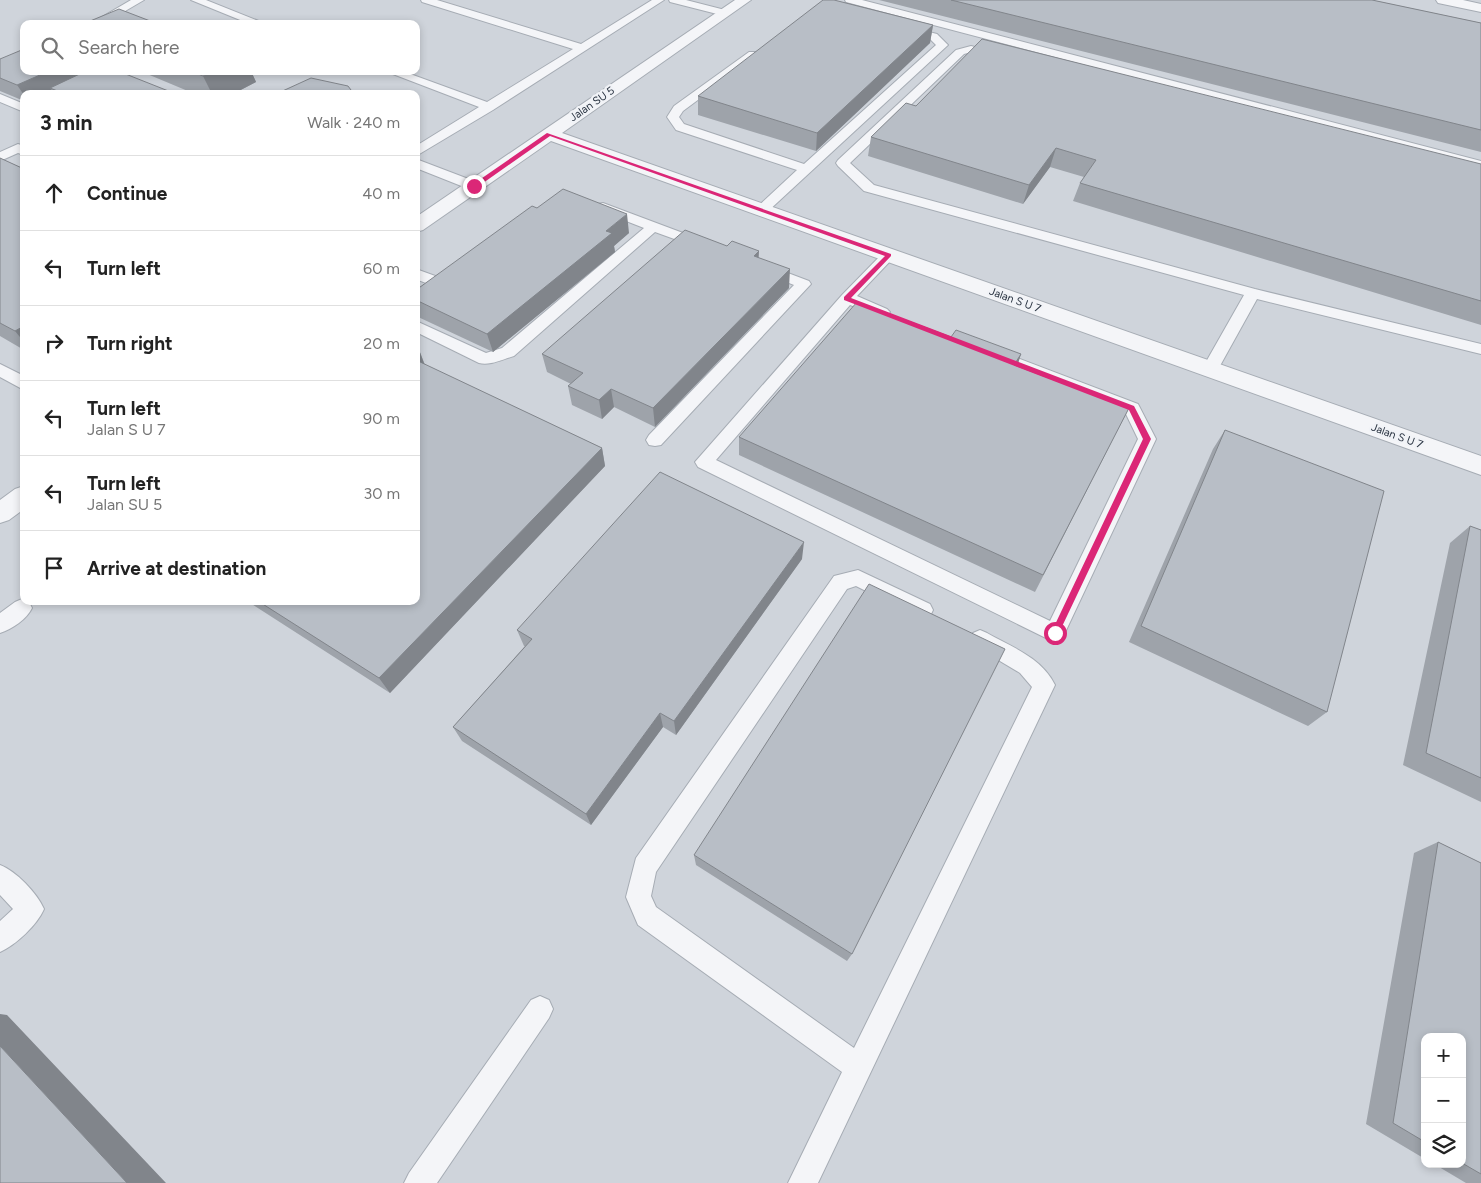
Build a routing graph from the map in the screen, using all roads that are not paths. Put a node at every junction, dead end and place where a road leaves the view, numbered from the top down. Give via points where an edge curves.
1 (138, 0) edge
2 (196, 0) edge
3 (426, 0) edge
4 (660, 0) edge
5 (674, 0) edge
6 (744, 0) edge
7 (850, 0) edge
8 (1443, 0) edge
9 (1481, 8) edge
10 (725, 13) junction
11 (102, 20) edge
12 (250, 20) edge
13 (897, 27) edge
14 (582, 48) junction
15 (762, 48) edge
16 (1009, 59) edge
17 (402, 75) edge
18 (0, 98) edge
19 (20, 106) edge
20 (488, 107) junction
21 (549, 134) junction
22 (20, 149) edge
23 (420, 150) edge
24 (0, 157) edge
25 (420, 165) edge
26 (1481, 165) edge
27 (807, 169) junction
28 (474, 186) junction
29 (591, 202) edge
30 (761, 210) junction
31 (420, 223) edge
32 (654, 226) junction
33 (716, 250) edge
34 (888, 255) junction
35 (751, 263) edge
36 (462, 266) edge
37 (420, 275) edge
38 (439, 284) junction
39 (1253, 293) junction
40 (424, 295) edge
41 (846, 298) junction
42 (902, 320) edge
43 (420, 328) edge
44 (975, 348) edge
45 (1481, 349) edge
46 (0, 370) edge
47 (1210, 370) junction
48 (20, 382) edge
49 (655, 440) dead end
50 (1481, 466) edge
51 (20, 499) edge
52 (0, 513) edge
53 (22, 608) dead end
54 (0, 624) edge
55 (0, 877) edge
56 (0, 939) edge
57 (540, 1009) dead end
58 (858, 1067) junction
59 (420, 1183) edge
60 (803, 1183) edge

1 - 11 lane
2 - 12 lane
3 - 14 lane
4 - 14 lane
5 - 10 lane
6 - 10 street, Jalan SU 5
7 - 26 lane
8 - 9 street
10 - 21 street, Jalan SU 5
13 - 27 lane via 933,36 942,45
14 - 20 lane
15 - 27 lane via 673,117 680,127
16 - 39 lane via 971,49 960,52 844,163 869,188
17 - 20 lane
18 - 19 lane
20 - 23 lane
21 - 28 street, Jalan SU 5
21 - 30 street, Jalan S U 7
22 - 24 lane
25 - 28 lane
27 - 30 lane
28 - 31 street, Jalan SU 5
29 - 32 lane
30 - 34 street, Jalan S U 7
32 - 33 lane
32 - 43 lane via 508,352 485,359
34 - 41 lane
34 - 47 street, Jalan S U 7
35 - 49 lane via 804,284
36 - 38 lane
37 - 38 lane
38 - 40 lane
39 - 45 lane
39 - 47 lane
41 - 42 lane
41 - 44 lane via 704,462 1055,633 1147,439 1132,408
46 - 48 lane
47 - 50 street, Jalan S U 7
51 - 52 street
53 - 54 lane
55 - 56 lane via 31,909
57 - 59 lane
58 - 58 lane via 1044,685 1028,666 858,578 841,582 645,867 638,897 647,916
58 - 60 lane

